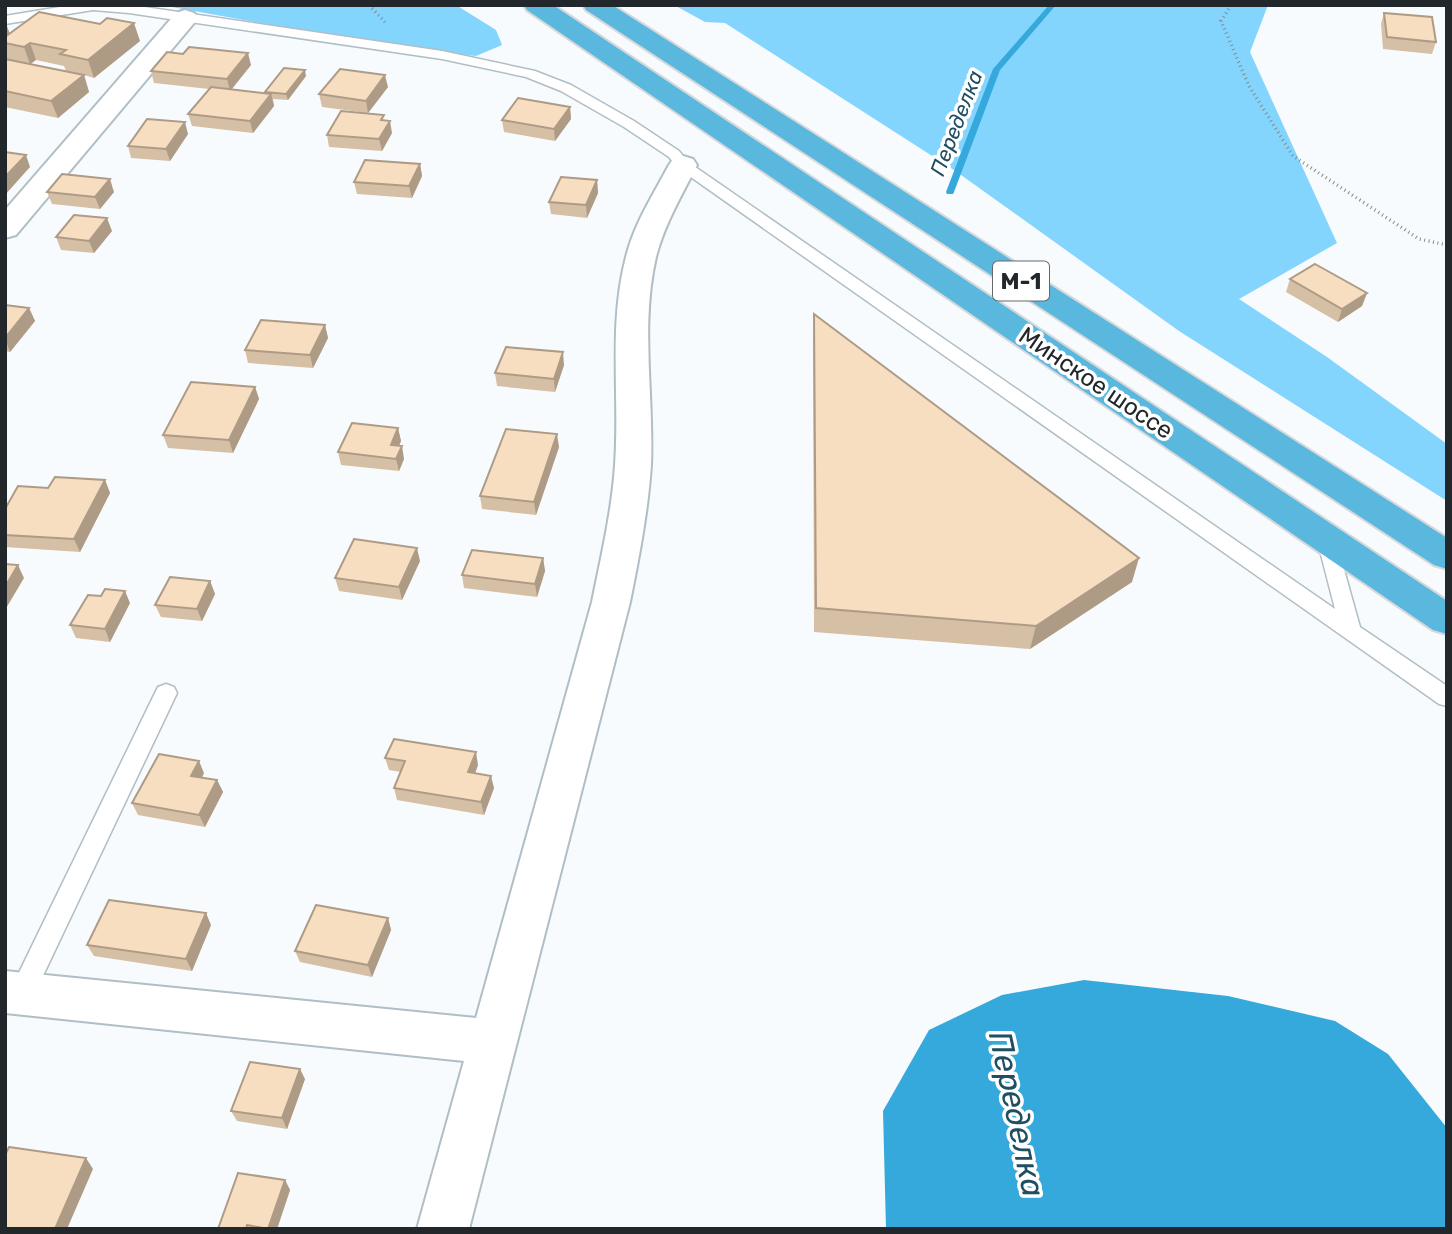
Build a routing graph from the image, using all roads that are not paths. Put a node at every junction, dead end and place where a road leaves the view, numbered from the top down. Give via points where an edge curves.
1 (536, 5) edge
2 (595, 5) edge
3 (186, 18) junction
4 (5, 20) edge
5 (683, 165) junction
6 (5, 229) edge
7 (1327, 539) junction
8 (1447, 556) edge
9 (1447, 620) edge
10 (1350, 631) junction
11 (166, 693) dead end
12 (1447, 698) edge
13 (14, 992) edge
14 (495, 1042) junction
15 (443, 1229) edge

1 - 7 highway, Минское шоссе / М-1
2 - 8 highway, Минское шоссе / М-1
3 - 4 lane via 93,6
3 - 5 lane via 442,55 530,74 566,88 629,124
3 - 6 street
5 - 10 lane
5 - 14 street via 642,256 633,301 633,464 625,533
7 - 9 highway, Минское шоссе / М-1
7 - 10 lane
10 - 12 lane
11 - 13 lane
13 - 14 street
14 - 15 street

